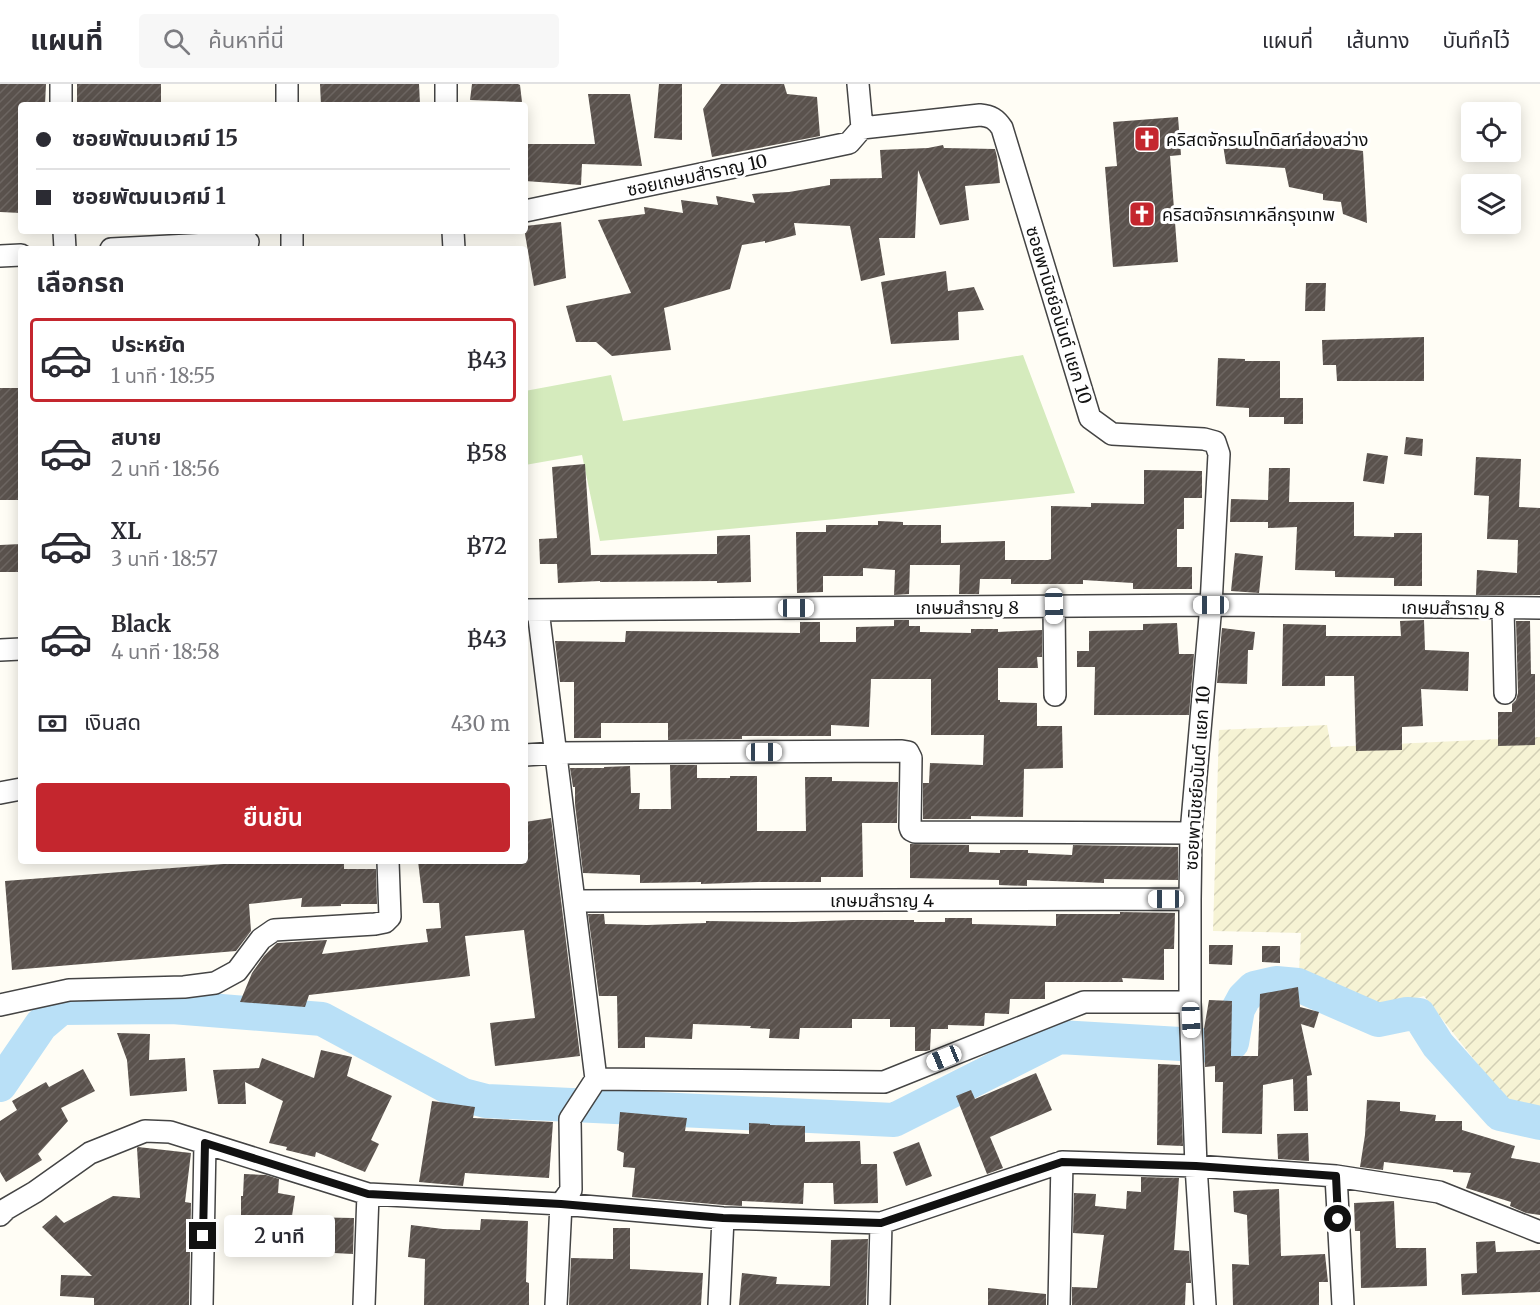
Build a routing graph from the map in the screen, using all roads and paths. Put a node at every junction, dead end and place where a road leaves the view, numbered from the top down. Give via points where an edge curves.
1 (61, 84) edge
2 (286, 84) edge
3 (446, 84) edge
4 (858, 84) edge
5 (61, 102) edge
6 (287, 102) edge
7 (446, 102) edge
8 (862, 128) junction
9 (528, 210) edge
10 (248, 242) dead end
11 (170, 246) edge
12 (18, 255) edge
13 (0, 256) edge
14 (1211, 605) junction
15 (1054, 606) junction
16 (1503, 608) junction
17 (1540, 608) edge
18 (531, 610) edge
19 (18, 649) edge
20 (0, 650) edge
21 (1505, 693) dead end
22 (1056, 695) dead end
23 (556, 753) junction
24 (528, 755) edge
25 (18, 790) edge
26 (0, 793) edge
27 (1191, 833) junction
28 (388, 864) edge
29 (1190, 899) junction
30 (574, 901) junction
31 (0, 1005) edge
32 (1191, 1011) junction
33 (596, 1079) junction
34 (205, 1143) junction
35 (1062, 1162) junction
36 (1196, 1166) junction
37 (1336, 1176) junction
38 (368, 1194) junction
39 (561, 1204) junction
40 (0, 1215) edge
41 (723, 1218) junction
42 (881, 1223) junction
43 (1540, 1232) edge
44 (202, 1305) edge
45 (364, 1305) edge
46 (556, 1305) edge
47 (720, 1305) edge
48 (879, 1305) edge
49 (1059, 1305) edge
50 (1205, 1305) edge
51 (1343, 1305) edge

1 - 5 street
2 - 6 street
3 - 7 street
4 - 8 street
8 - 9 street, ซอยเกษมสำราญ 10 via 849,143
8 - 14 street, ซอยพานิชย์อนันต์ แยก 10 via 980,115 997,120 1090,418 1112,434 1215,442 1220,454
10 - 11 street
12 - 13 street
14 - 15 street, เกษมสำราญ 8
14 - 16 street, เกษมสำราญ 8
14 - 27 street, ซอยพานิชย์อนันต์ แยก 10
15 - 18 street, เกษมสำราญ 8
15 - 22 street
16 - 17 street, เกษมสำราญ 8
16 - 21 street
18 - 23 street
19 - 20 street
23 - 24 street
23 - 27 street via 902,751 911,758 910,827 915,832
23 - 30 street
25 - 26 street
27 - 29 street, ซอยพานิชย์อนันต์ แยก 10
28 - 31 street via 390,916 386,922 274,930 261,939 237,971 214,983 69,990
29 - 30 street, เกษมสำราญ 4
29 - 32 street, ซอยพานิชย์อนันต์ แยก 10
30 - 33 street
32 - 33 street via 1084,1002 884,1082
32 - 36 street, ซอยพานิชย์อนันต์ แยก 10
33 - 39 street via 570,1119 571,1190
34 - 38 street
34 - 40 street via 170,1132 145,1131 90,1153
34 - 44 street
35 - 36 street
35 - 42 street
35 - 49 street
36 - 37 street
36 - 50 street, ซอยพานิชย์อนันต์ แยก 10
37 - 43 street via 1439,1192
37 - 51 street
38 - 39 street
38 - 45 street
39 - 41 street
39 - 46 street
41 - 42 street
41 - 47 street
42 - 48 street

